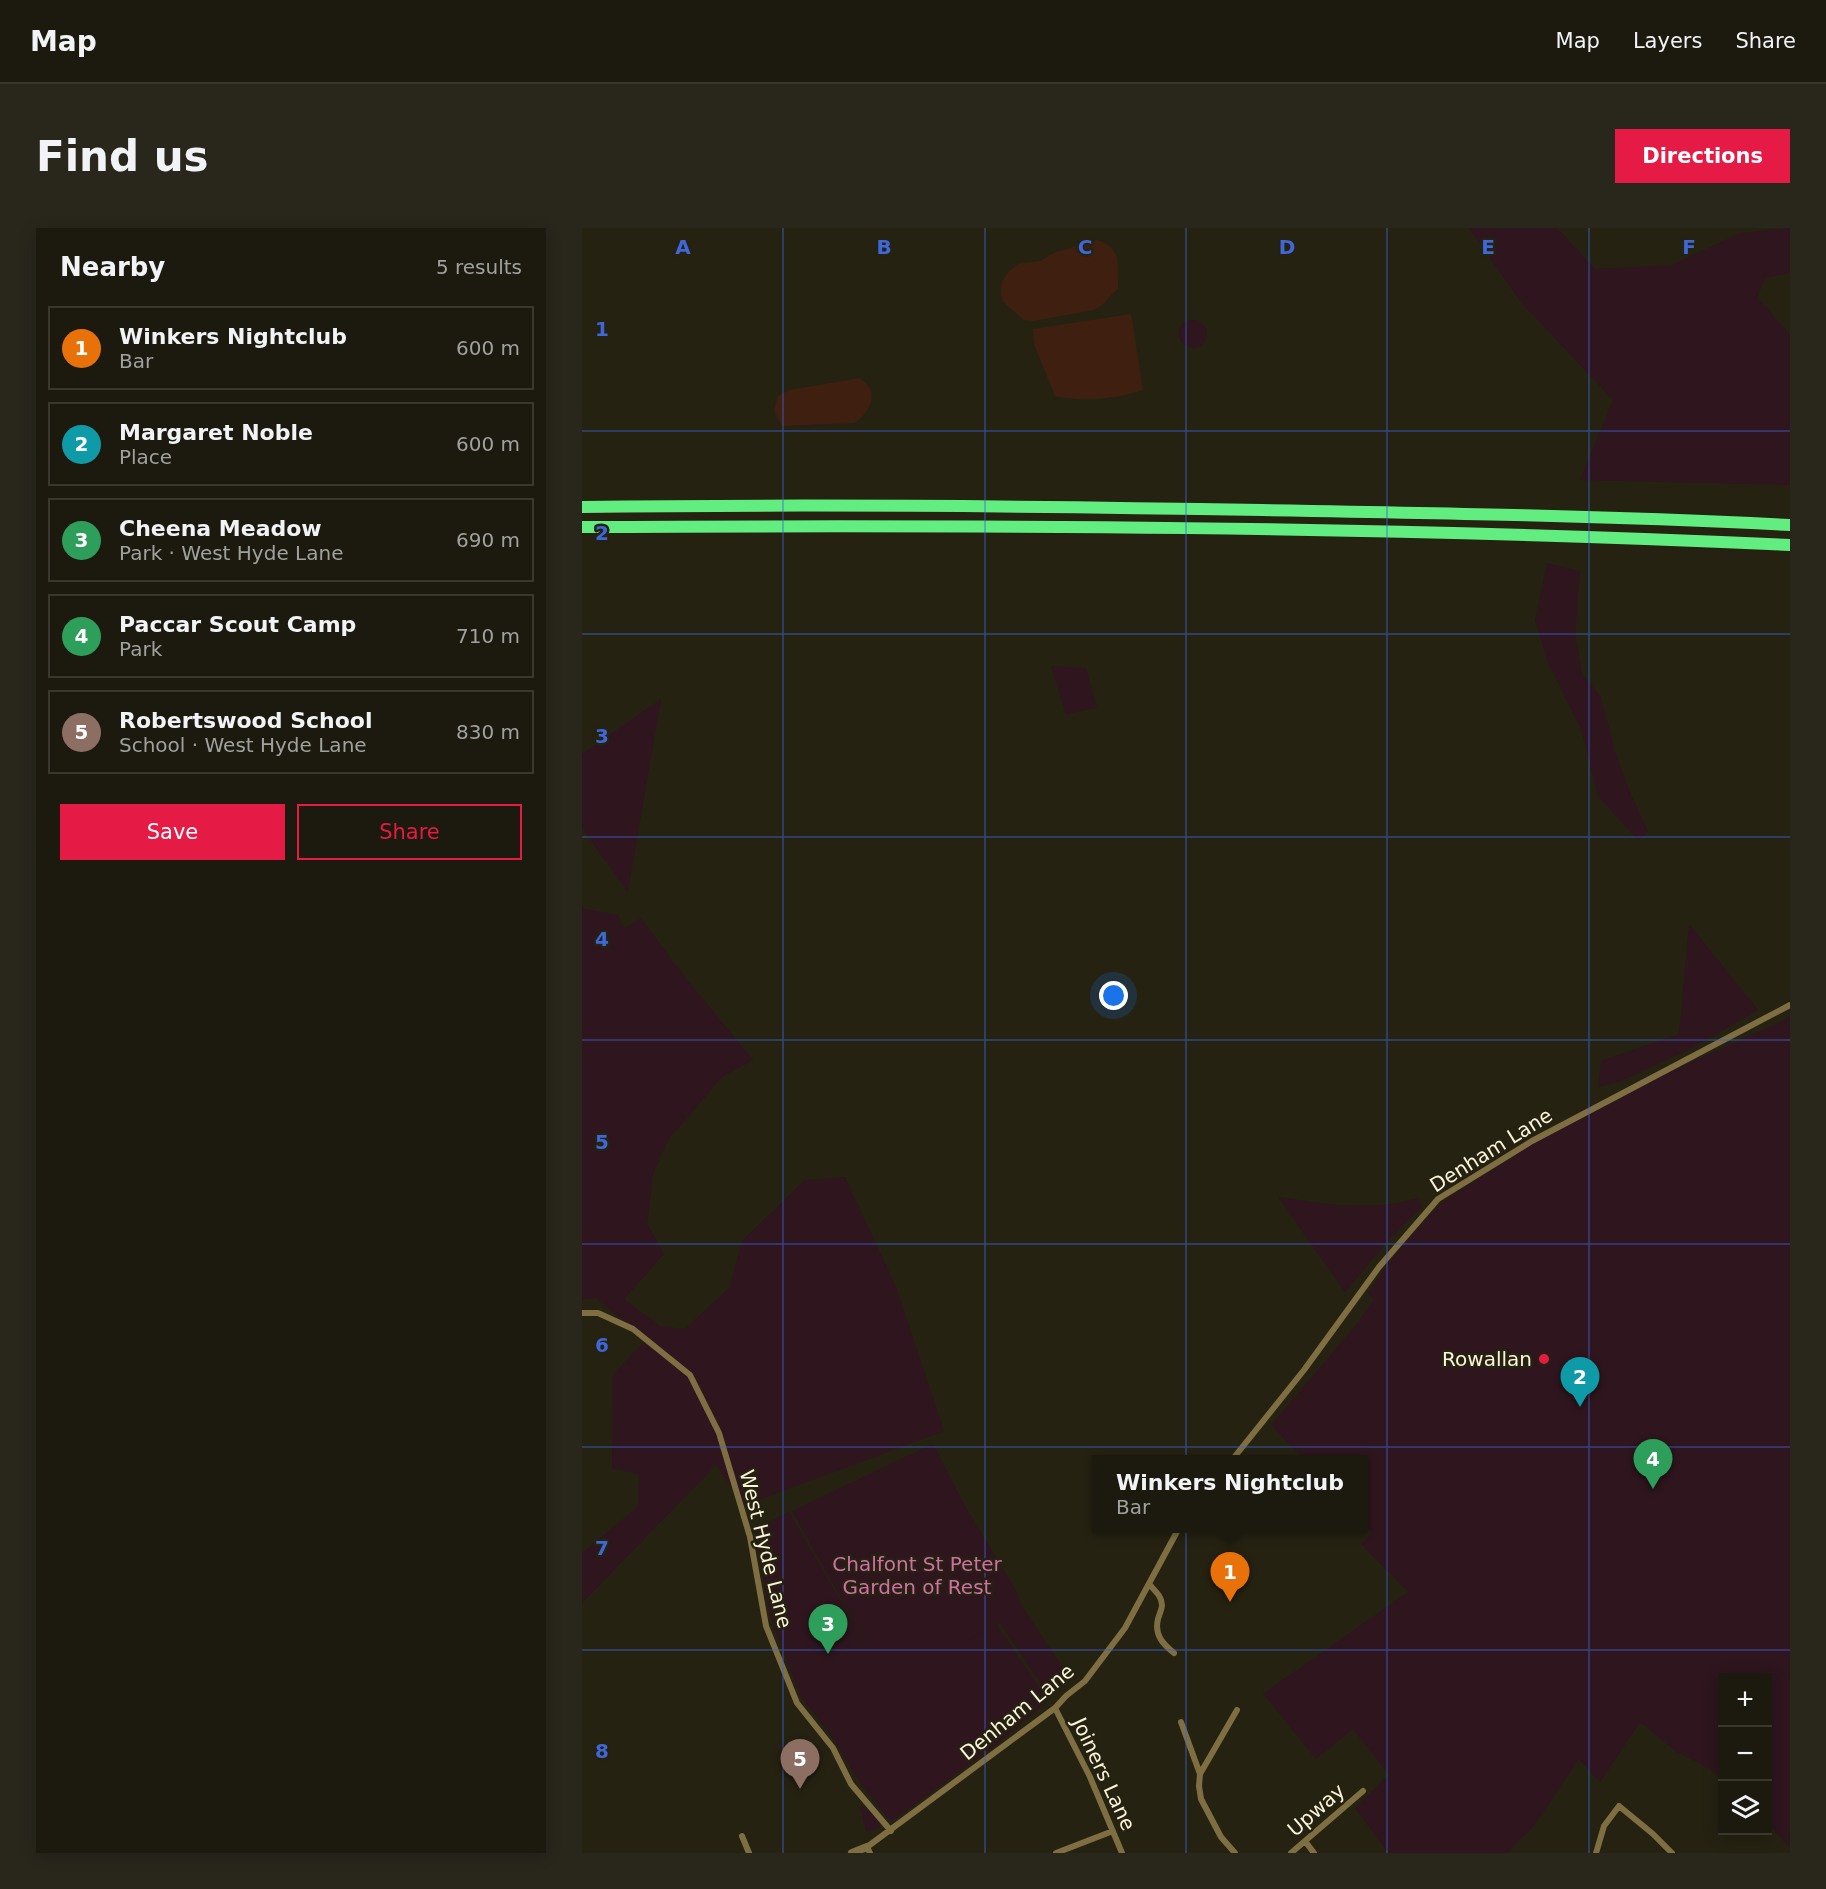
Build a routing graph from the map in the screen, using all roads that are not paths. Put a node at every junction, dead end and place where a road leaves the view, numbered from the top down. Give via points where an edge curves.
1 (582, 507) edge
2 (1790, 525) edge
3 (582, 527) edge
4 (1790, 545) edge
5 (1790, 1005) edge
6 (582, 1313) edge
7 (1236, 1455) edge
8 (1176, 1533) edge
9 (1149, 1584) junction
10 (1174, 1653) dead end
11 (1055, 1708) junction
12 (1237, 1710) dead end
13 (1181, 1722) dead end
14 (1200, 1774) junction
15 (1363, 1791) dead end
16 (891, 1831) junction
17 (1113, 1831) junction
18 (742, 1836) dead end
19 (1305, 1841) junction
20 (868, 1850) edge
21 (749, 1853) edge
22 (852, 1853) edge
23 (1056, 1853) edge
24 (1122, 1853) edge
25 (1234, 1853) edge
26 (1291, 1853) edge
27 (1314, 1853) edge
28 (1596, 1853) edge
29 (1672, 1853) edge

1 - 2 highway via 1137,508
3 - 4 highway via 1154,528 1571,536
5 - 7 street, Denham Lane via 1532,1141 1438,1199 1379,1267
6 - 16 street, West Hyde Lane via 598,1313 633,1329 690,1376 719,1433 750,1537 766,1626 796,1703 833,1748 851,1784
8 - 9 street, Denham Lane
9 - 10 street via 1162,1606 1157,1623 1160,1639
9 - 11 street, Denham Lane via 1125,1628 1085,1681
11 - 16 street, Denham Lane
11 - 17 street, Joiners Lane
12 - 14 street
13 - 14 street
14 - 25 street via 1201,1799
15 - 19 street, Upway
16 - 20 street, Denham Lane
17 - 23 street
17 - 24 street, Joiners Lane
18 - 21 street
19 - 26 street, Upway
19 - 27 street
20 - 22 street, Denham Lane
28 - 29 street via 1604,1827 1619,1806

